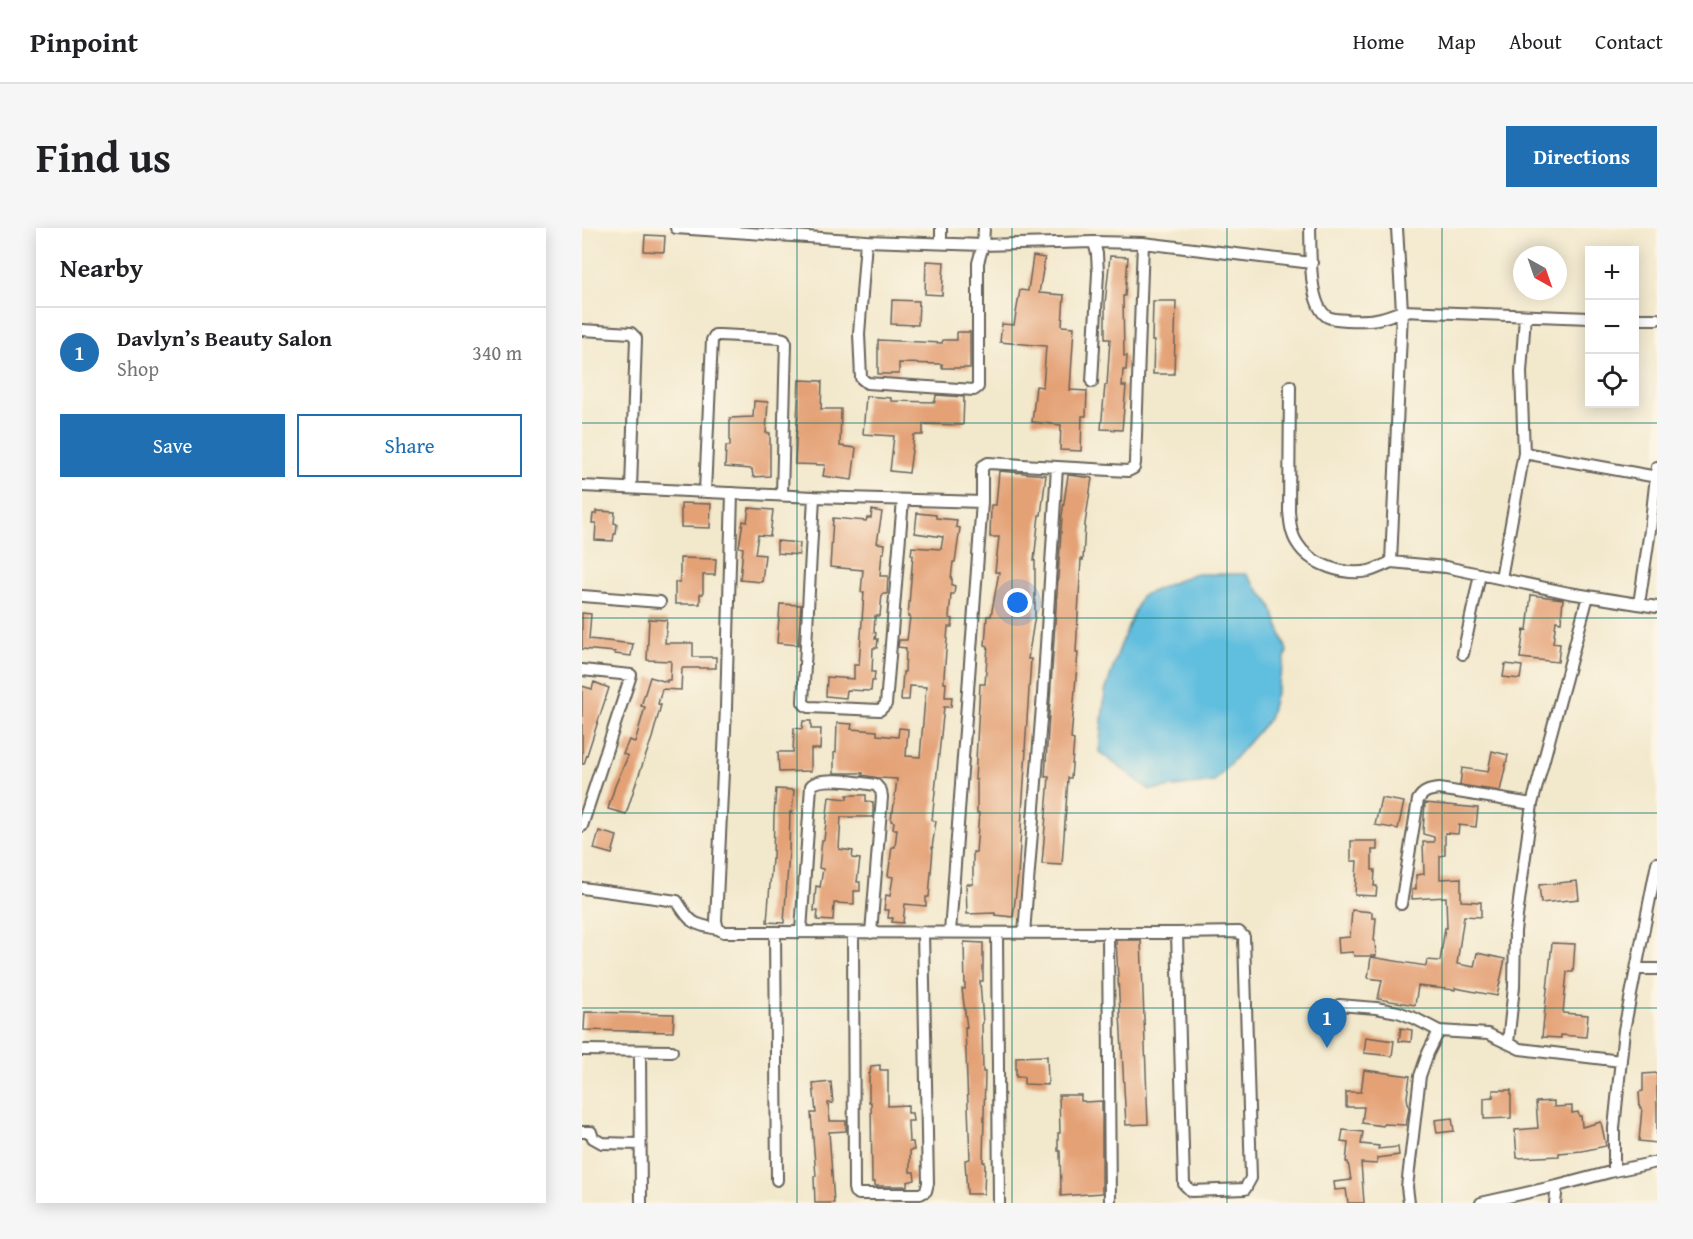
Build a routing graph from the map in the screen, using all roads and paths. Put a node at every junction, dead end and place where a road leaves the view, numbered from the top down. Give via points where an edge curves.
1 (676, 228) edge
2 (941, 228) edge
3 (984, 228) edge
4 (1310, 228) edge
5 (1397, 228) edge
6 (866, 241) junction
7 (941, 242) junction
8 (1094, 242) junction
9 (1143, 243) junction
10 (983, 244) junction
11 (1312, 262) junction
12 (1402, 311) junction
13 (1525, 316) junction
14 (1585, 318) edge
15 (1639, 319) edge
16 (1657, 320) edge
17 (582, 330) edge
18 (1092, 382) dead end
19 (1290, 386) dead end
20 (1524, 453) junction
21 (1057, 467) junction
22 (1656, 473) edge
23 (582, 486) edge
24 (631, 488) junction
25 (705, 491) junction
26 (732, 493) junction
27 (782, 495) junction
28 (814, 497) junction
29 (903, 500) junction
30 (982, 502) junction
31 (1391, 562) junction
32 (1480, 574) junction
33 (1501, 578) junction
34 (582, 596) edge
35 (1588, 596) junction
36 (660, 602) dead end
37 (1639, 604) junction
38 (1657, 607) edge
39 (1463, 654) dead end
40 (582, 670) edge
41 (1532, 804) junction
42 (582, 826) edge
43 (1657, 863) edge
44 (582, 888) edge
45 (1401, 904) dead end
46 (718, 929) junction
47 (801, 931) junction
48 (775, 932) junction
49 (923, 932) junction
50 (950, 932) junction
51 (853, 933) junction
52 (871, 933) junction
53 (997, 933) junction
54 (1024, 933) junction
55 (1108, 933) junction
56 (1178, 933) junction
57 (1636, 969) junction
58 (1657, 969) edge
59 (1338, 1005) dead end
60 (1439, 1031) junction
61 (1508, 1043) junction
62 (582, 1050) edge
63 (640, 1051) junction
64 (672, 1051) dead end
65 (1621, 1061) junction
66 (582, 1132) edge
67 (640, 1144) junction
68 (1657, 1162) edge
69 (1614, 1171) junction
70 (777, 1180) dead end
71 (1557, 1186) junction
72 (641, 1203) edge
73 (999, 1203) edge
74 (1110, 1203) edge
75 (1409, 1203) edge
76 (1481, 1203) edge
77 (1555, 1203) edge

1 - 6 street
2 - 7 street
3 - 10 street
4 - 11 street
5 - 12 street
6 - 7 street
6 - 10 street via 859,334 863,381 974,390 978,387 978,263
7 - 10 street
8 - 9 street
8 - 10 street
8 - 18 street via 1098,273
9 - 11 street
9 - 21 street via 1134,468 1128,471
11 - 12 street via 1314,295 1319,309 1327,316 1367,321
12 - 13 street
12 - 31 street
13 - 14 street
13 - 20 street via 1521,372
15 - 16 street
17 - 24 street via 630,333 636,338
19 - 31 street via 1289,511 1296,542 1308,557 1344,571 1370,571
20 - 22 street
20 - 33 street
21 - 30 street via 988,463 982,470
21 - 54 street
22 - 37 street
23 - 24 street
24 - 25 street
25 - 26 street
25 - 27 street via 712,340 719,334 780,338 786,343
26 - 27 street
26 - 46 street
27 - 28 street
28 - 29 street
28 - 29 street via 803,702 809,707 880,710 886,704
29 - 30 street
30 - 50 street
31 - 32 street
32 - 33 street
32 - 39 street
33 - 35 street
34 - 36 street
35 - 37 street
35 - 41 street
37 - 38 street
40 - 42 street via 631,675
41 - 45 street via 1439,789 1421,794
41 - 61 street via 1515,931
43 - 57 street
44 - 46 street via 677,901 694,924
46 - 48 street
47 - 48 street
47 - 51 street
47 - 52 street via 811,786 822,780 876,785 882,797
48 - 70 street
49 - 50 street
49 - 51 street via 928,1183 926,1191 920,1194 855,1192
49 - 52 street
50 - 53 street
51 - 52 street
53 - 54 street
53 - 73 street
54 - 55 street
55 - 56 street
55 - 74 street
56 - 56 street via 1239,932 1245,937 1251,1178 1245,1190 1191,1191 1184,1184
57 - 58 street
57 - 65 street
59 - 60 street via 1398,1012
60 - 61 street via 1488,1034
60 - 75 street via 1420,1076 1407,1187
61 - 65 street via 1533,1052
62 - 63 street
63 - 64 street
63 - 67 street
65 - 69 street
66 - 67 street via 591,1132 592,1138 602,1143
67 - 72 street
68 - 69 street
69 - 71 street
71 - 76 street
71 - 77 street

